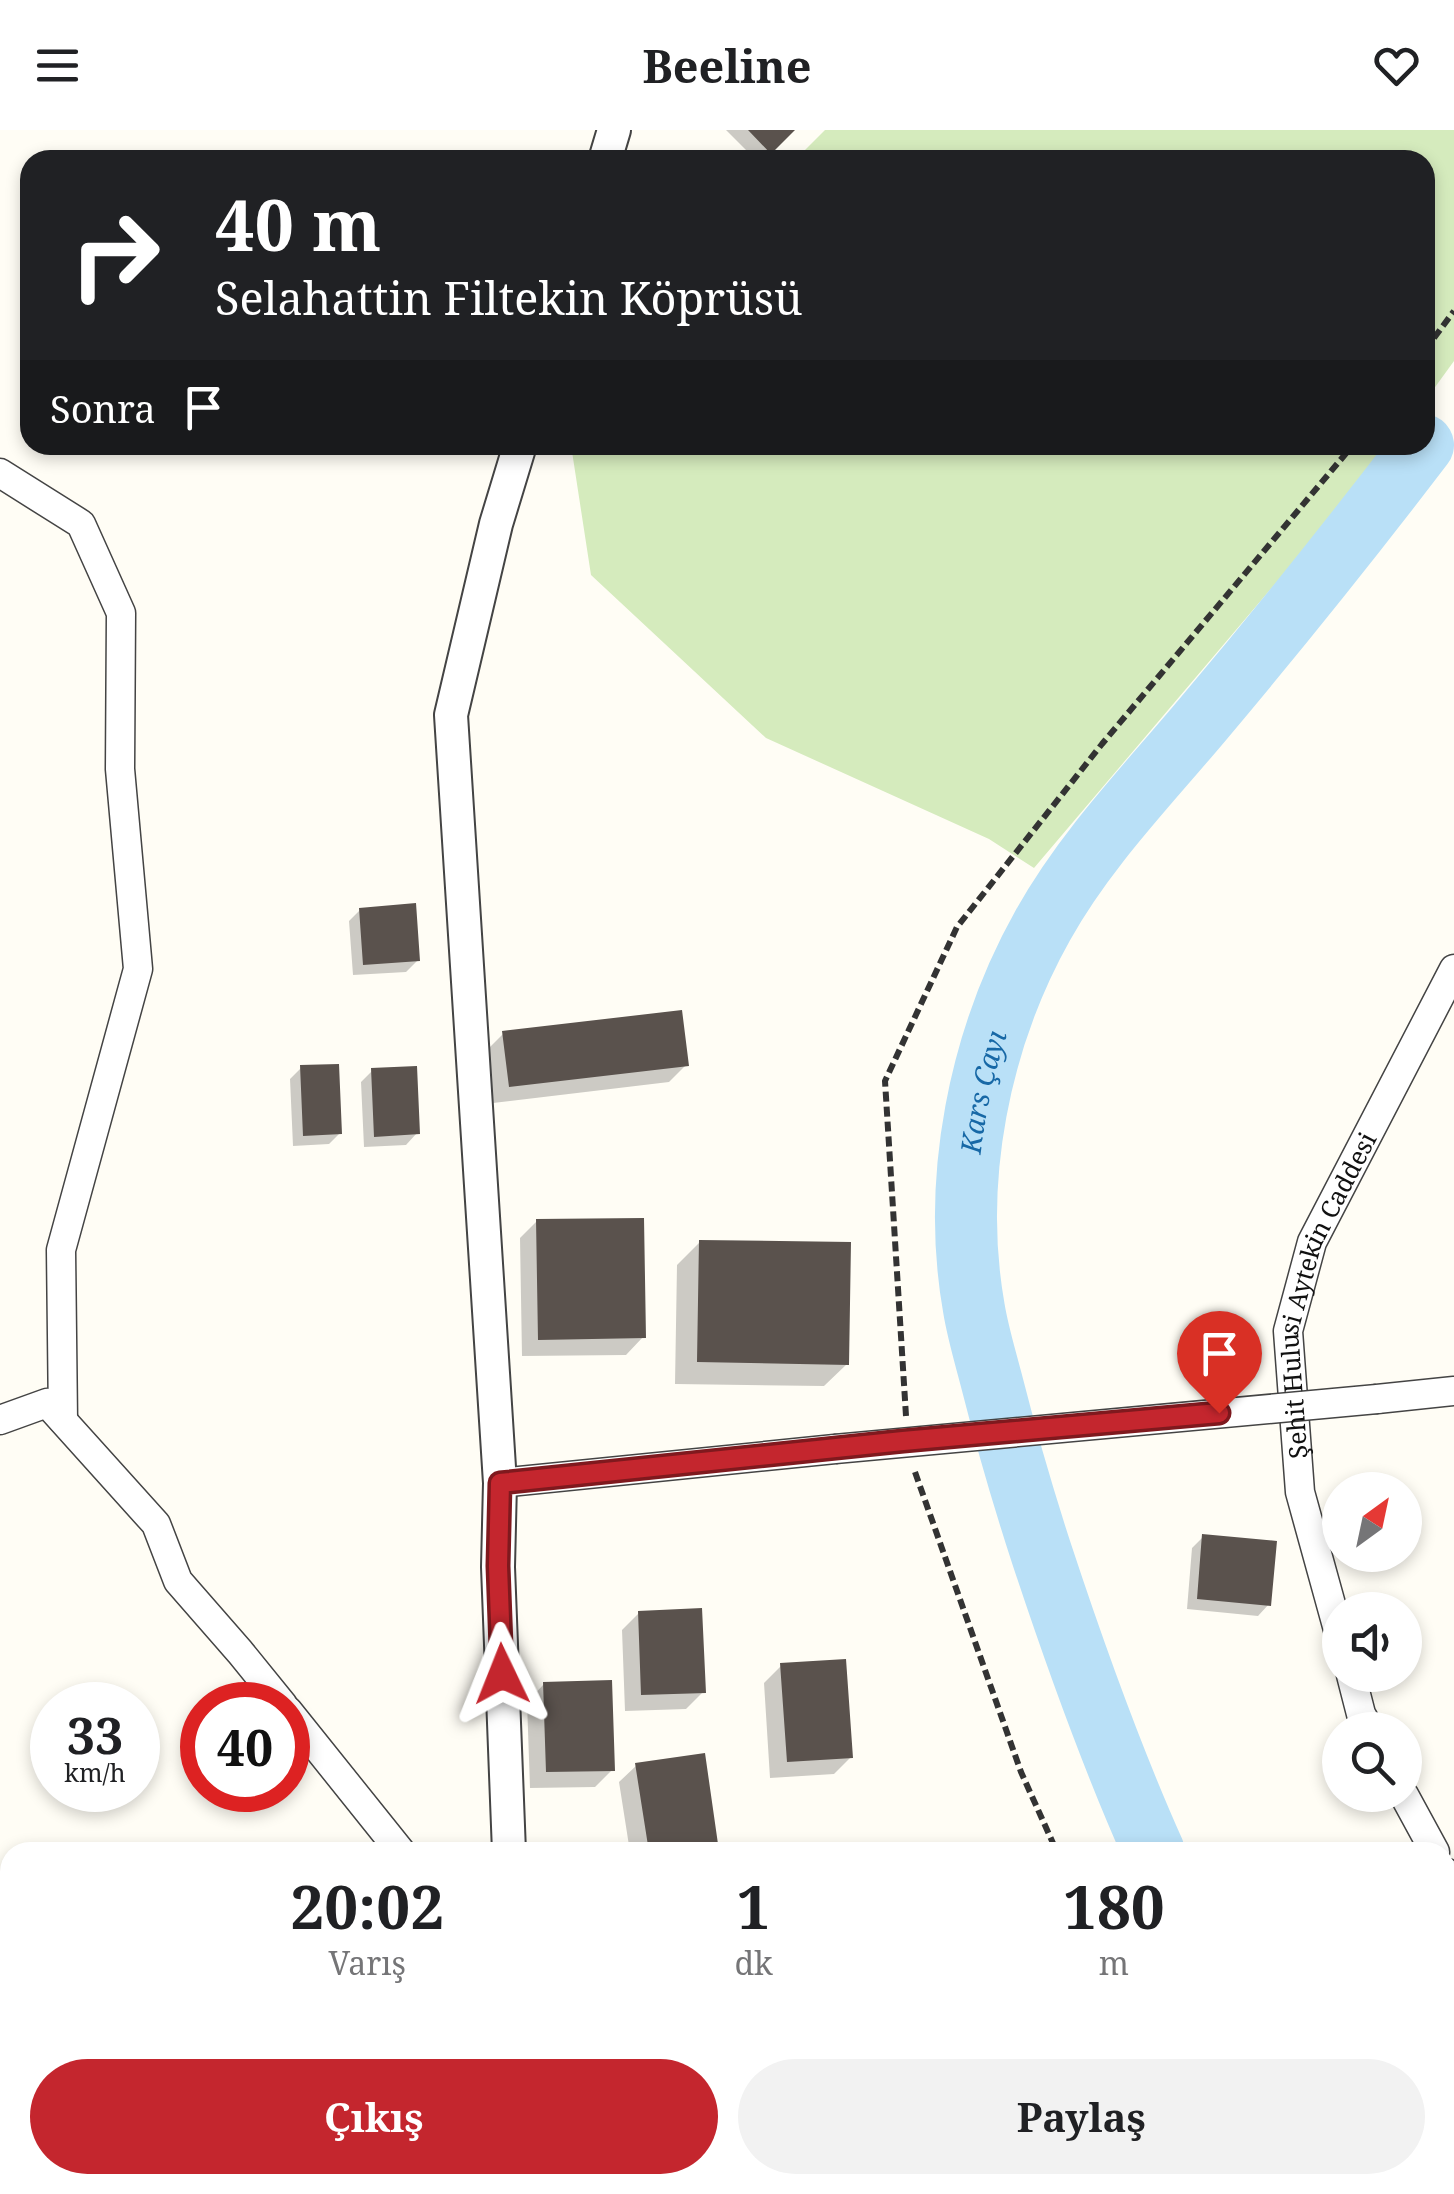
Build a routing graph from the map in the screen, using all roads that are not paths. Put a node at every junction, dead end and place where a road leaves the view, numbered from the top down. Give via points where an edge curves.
1 (517, 455) edge
2 (0, 473) edge
3 (1454, 969) edge
4 (1454, 1391) edge
5 (0, 1420) edge
6 (63, 1420) junction
7 (500, 1483) junction
8 (1328, 1592) edge
9 (264, 1682) edge
10 (310, 1738) edge
11 (1413, 1812) edge
12 (393, 1842) edge
13 (508, 1842) edge
14 (1430, 1842) edge

1 - 7 street via 450,715
2 - 6 street via 81,524 121,614 120,769 138,969 62,1250
3 - 8 street, Şehit Hulusi Aytekin Caddesi via 1312,1242 1288,1331 1300,1492
4 - 7 street, bridge
5 - 6 street via 47,1404
6 - 9 street via 156,1524 178,1582
7 - 13 street
10 - 12 street
11 - 14 street

